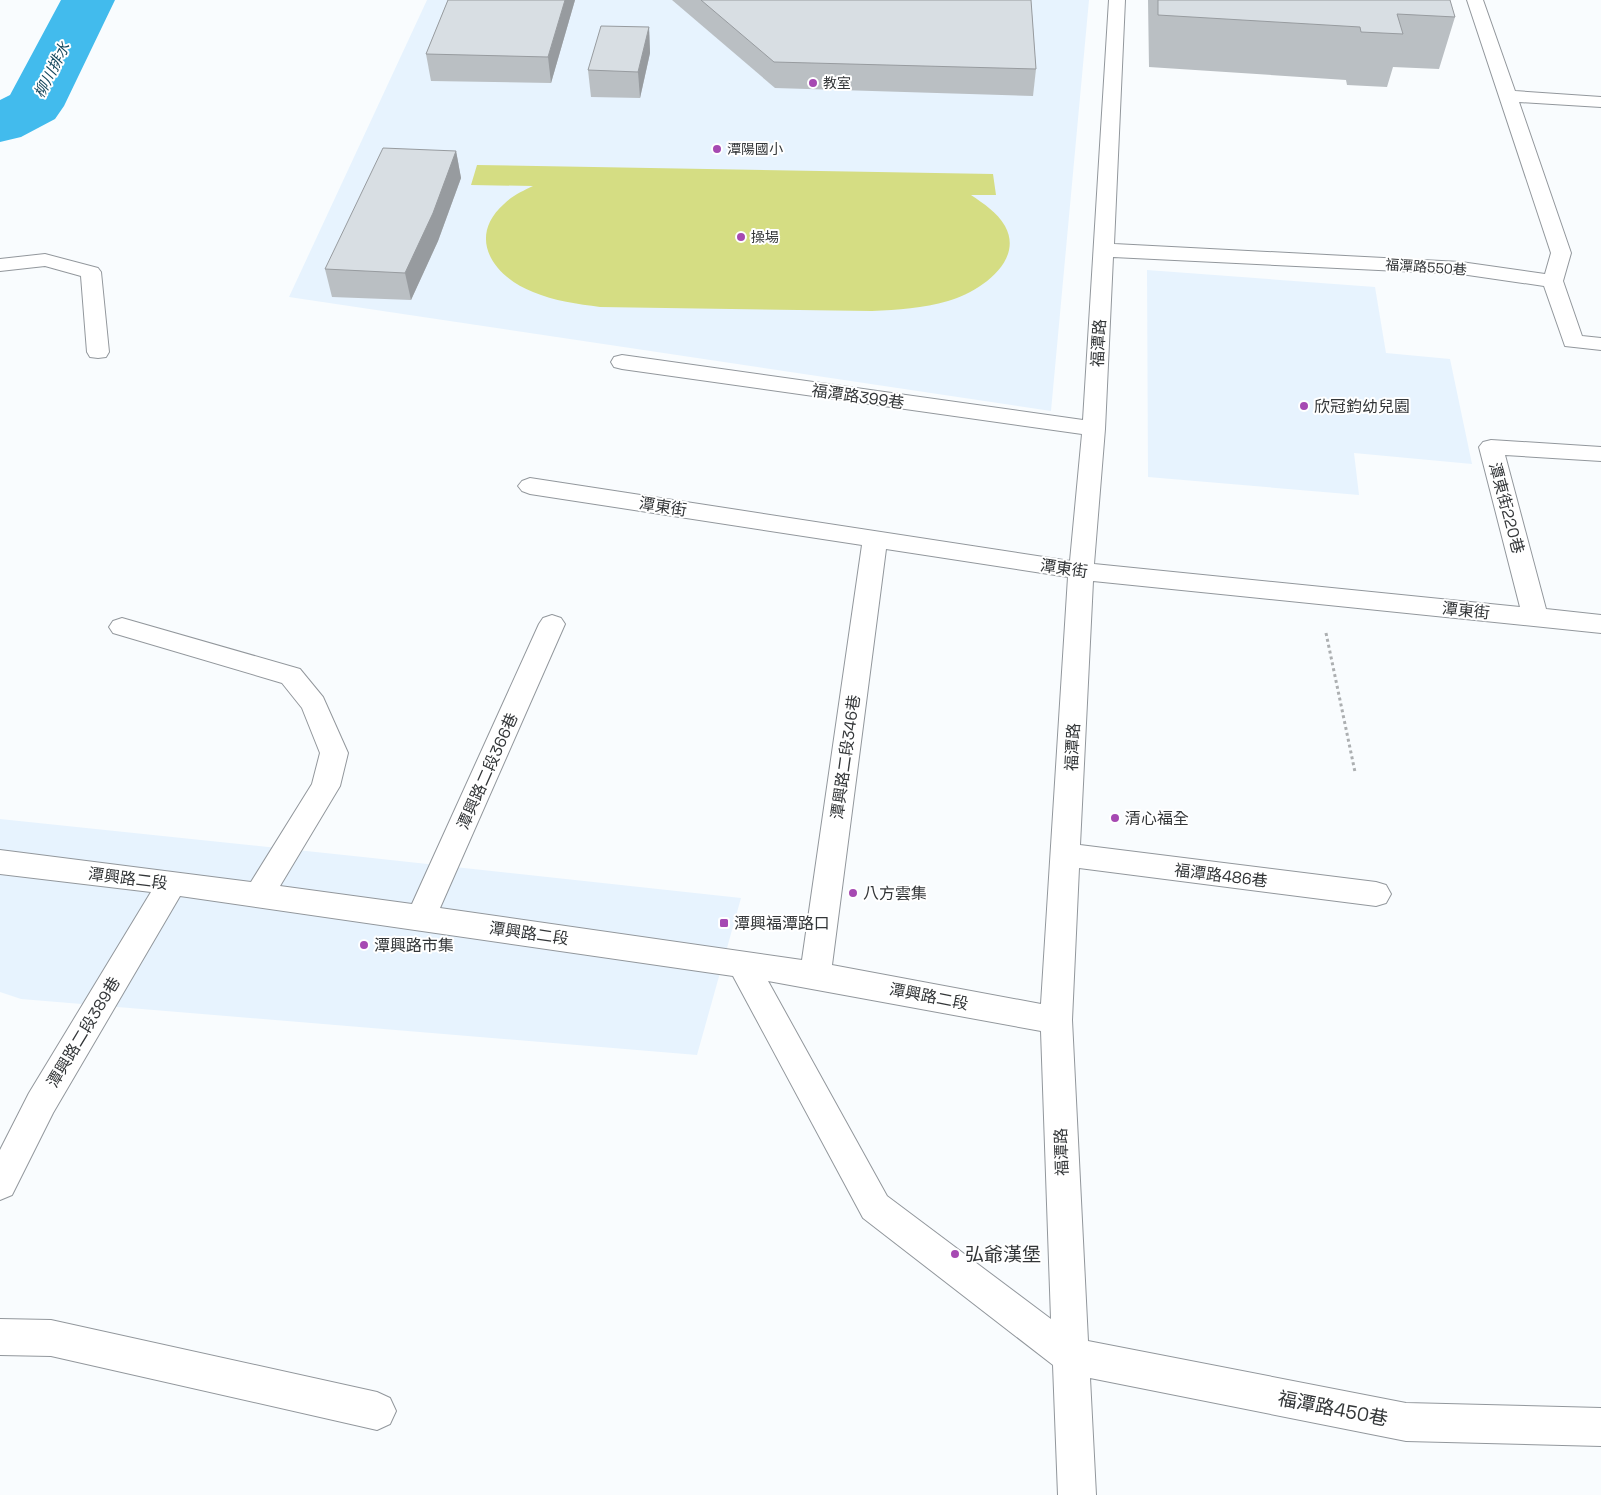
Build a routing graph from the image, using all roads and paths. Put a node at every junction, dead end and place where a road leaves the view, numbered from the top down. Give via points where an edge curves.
1 (1117, 0) edge
2 (1475, 0) edge
3 (1509, 96) junction
4 (1601, 102) edge
5 (1104, 250) junction
6 (0, 265) edge
7 (1553, 281) junction
8 (1601, 344) edge
9 (98, 352) dead end
10 (622, 362) dead end
11 (1094, 429) junction
12 (1601, 454) edge
13 (530, 486) dead end
14 (875, 539) junction
15 (1081, 571) junction
16 (1318, 595) junction
17 (1535, 617) junction
18 (552, 624) dead end
19 (1601, 624) edge
20 (122, 627) dead end
21 (1355, 772) dead end
22 (1066, 855) junction
23 (1, 863) edge
24 (172, 884) junction
25 (1376, 894) dead end
26 (258, 895) junction
27 (421, 918) junction
28 (743, 964) junction
29 (815, 975) junction
30 (1056, 1020) junction
31 (0, 1184) edge
32 (0, 1337) edge
33 (1069, 1354) junction
34 (377, 1411) dead end
35 (1601, 1426) edge
36 (1077, 1495) edge

1 - 5 street, 福潭路
2 - 3 street
3 - 4 street
3 - 7 street via 1561,253
5 - 7 street, 福潭路550巷 via 1461,268
5 - 11 street, 福潭路
6 - 9 street via 45,260 91,272
7 - 8 street via 1574,341
10 - 11 street, 福潭路399巷
11 - 15 street, 福潭路
12 - 17 street, 潭東街220巷 via 1491,447
13 - 14 street, 潭東街
14 - 15 street, 潭東街
14 - 29 street, 潭興路二段346巷
15 - 16 street, 潭東街
15 - 22 street, 福潭路
16 - 17 street, 潭東街
16 - 21 path
17 - 19 street, 潭東街
18 - 27 street, 潭興路二段366巷
20 - 26 street via 291,676 314,704 334,754 326,786
22 - 25 street, 福潭路486巷
22 - 30 street, 福潭路
23 - 24 street, 潭興路二段
24 - 26 street, 潭興路二段
24 - 31 street, 潭興路二段389巷 via 42,1103
26 - 27 street, 潭興路二段
27 - 28 street, 潭興路二段
28 - 29 street, 潭興路二段
28 - 33 street via 875,1208
29 - 30 street, 潭興路二段
30 - 33 street, 福潭路
32 - 34 street via 51,1338
33 - 35 street, 福潭路450巷 via 1406,1422
33 - 36 street, 福潭路

